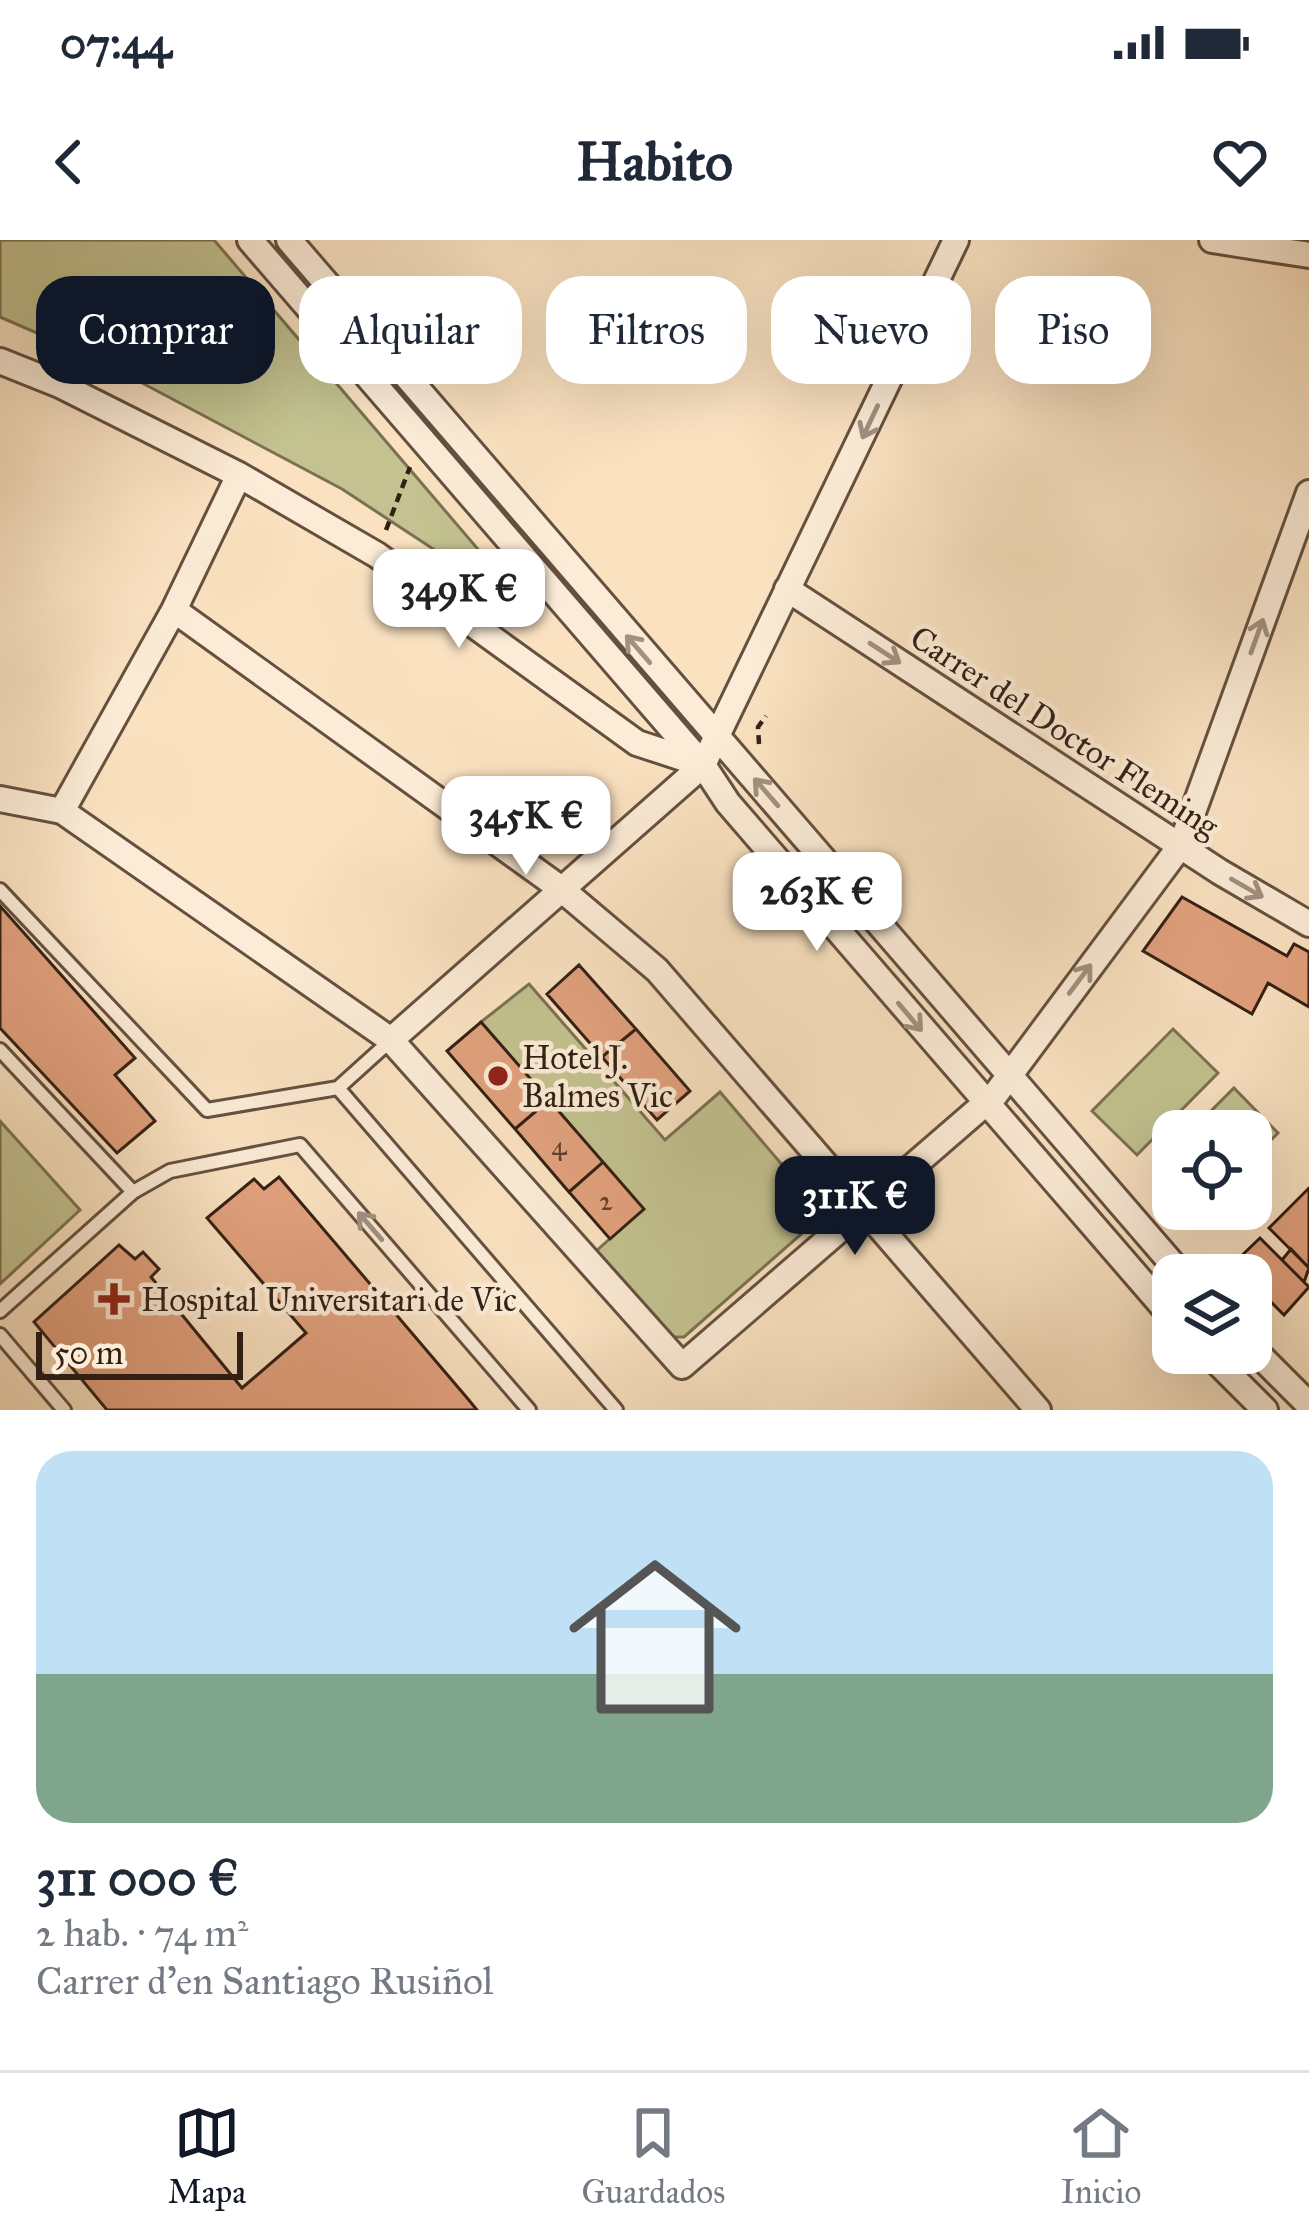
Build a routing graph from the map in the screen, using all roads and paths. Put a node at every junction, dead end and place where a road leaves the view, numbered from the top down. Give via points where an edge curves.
1 (250, 240) edge
2 (289, 240) edge
3 (956, 240) edge
4 (1211, 240) edge
5 (1309, 255) edge
6 (0, 361) edge
7 (412, 462) dead end
8 (239, 475) junction
9 (1309, 493) edge
10 (377, 555) junction
11 (787, 589) junction
12 (174, 610) junction
13 (714, 738) junction
14 (703, 765) junction
15 (0, 800) edge
16 (62, 811) junction
17 (1181, 845) junction
18 (560, 888) junction
19 (0, 890) edge
20 (1309, 924) edge
21 (391, 1040) junction
22 (0, 1050) edge
23 (1009, 1071) junction
24 (338, 1088) junction
25 (985, 1105) junction
26 (133, 1192) junction
27 (862, 1211) junction
28 (1164, 1254) edge
29 (1152, 1294) edge
30 (0, 1311) edge
31 (0, 1335) edge
32 (1272, 1368) edge
33 (1229, 1374) edge
34 (1309, 1405) edge
35 (64, 1410) edge
36 (529, 1410) edge
37 (616, 1410) edge
38 (1037, 1410) edge
39 (1265, 1410) edge

1 - 14 street
13 -> 2 street
3 -> 11 street
4 - 5 street
6 - 8 street
7 - 10 path
8 - 10 street
8 - 12 street
17 -> 9 street
10 - 14 street via 637,743
11 - 13 street
11 -> 17 street, Carrer del Doctor Fleming
12 - 16 street
12 - 18 street
13 - 14 street
23 -> 13 street
14 - 18 street
14 -> 25 street
15 - 16 street
16 - 21 street
17 -> 20 street, Carrer del Doctor Fleming
23 -> 17 street
18 - 21 street
18 - 27 street via 657,970
19 - 24 lane via 207,1110
21 - 24 lane
21 - 27 street via 682,1366
22 - 26 lane
23 - 25 street
23 - 28 street
24 - 37 lane
25 - 27 street
25 - 29 street
26 - 30 lane
36 -> 26 lane via 300,1145 170,1171
27 - 38 street
31 - 35 lane
32 - 34 street
33 - 39 street

